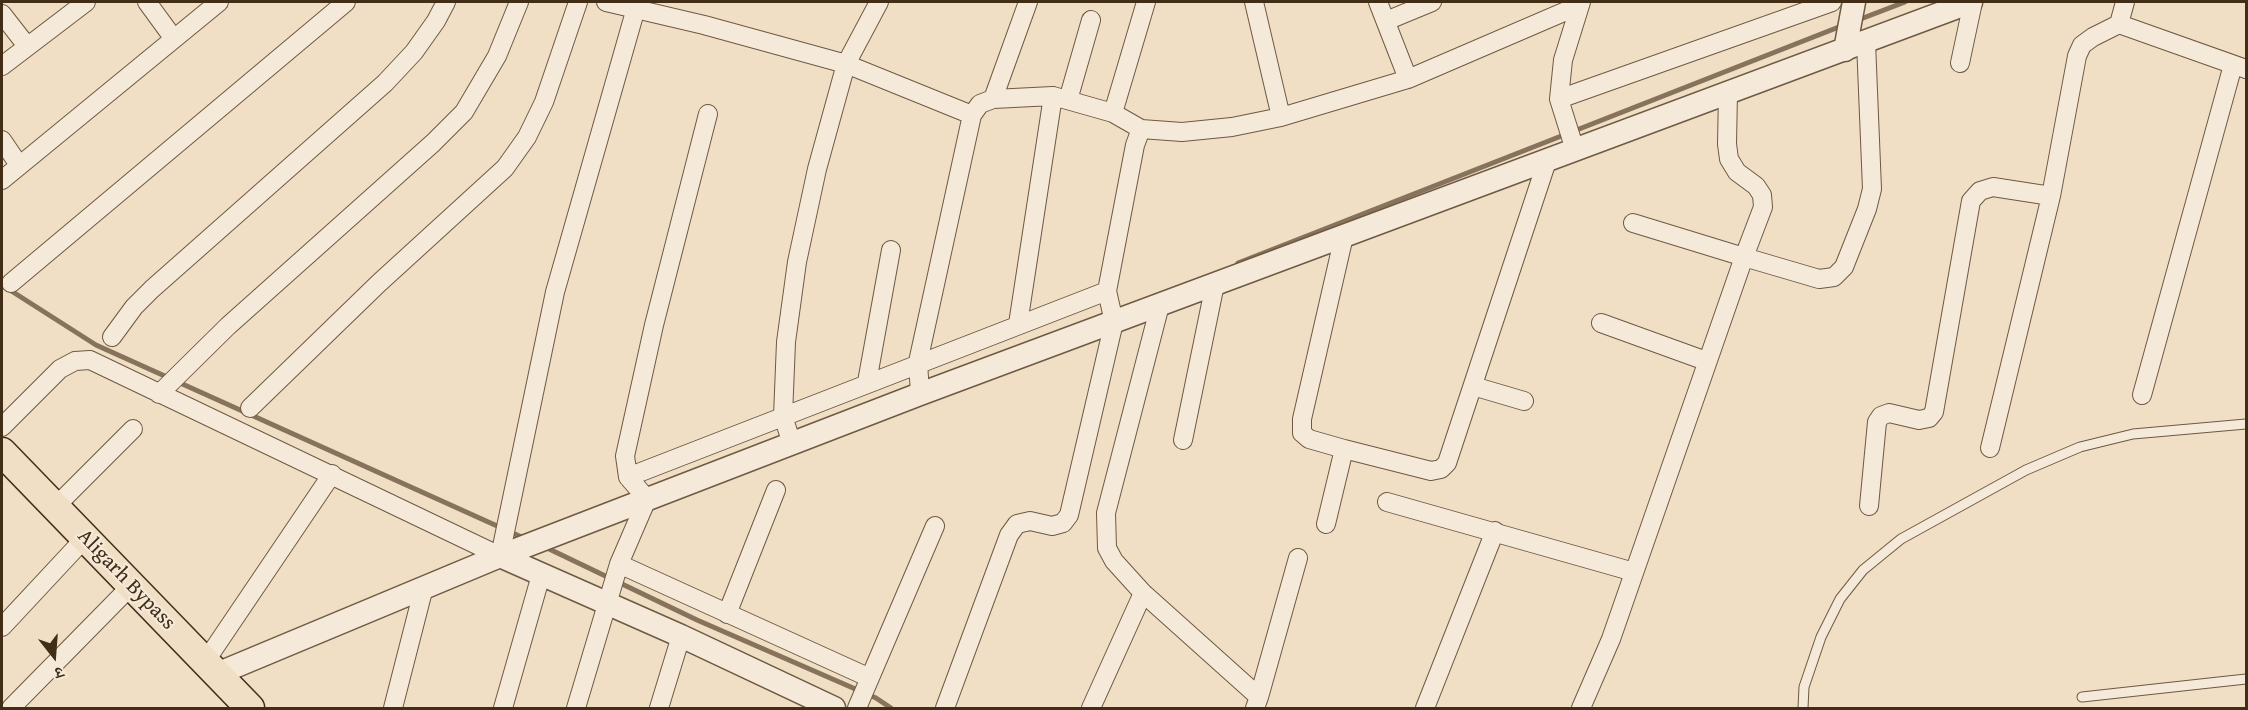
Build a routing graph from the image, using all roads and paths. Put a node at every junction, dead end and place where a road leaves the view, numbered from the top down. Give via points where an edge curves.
1 (86, 2) edge
2 (147, 2) edge
3 (219, 2) edge
4 (346, 2) edge
5 (446, 2) edge
6 (519, 2) edge
7 (578, 2) edge
8 (606, 2) edge
9 (879, 2) edge
10 (1028, 2) edge
11 (1146, 2) edge
12 (1254, 2) edge
13 (1378, 2) edge
14 (1432, 2) edge
15 (1972, 2) edge
16 (2125, 2) edge
17 (1580, 3) edge
18 (1847, 7) edge
19 (636, 8) junction
20 (2, 14) edge
21 (1091, 20) dead end
22 (1386, 21) junction
23 (2119, 24) junction
24 (174, 39) junction
25 (1866, 42) junction
26 (27, 46) junction
27 (1845, 50) junction
28 (1960, 63) dead end
29 (846, 64) junction
30 (2, 66) edge
31 (2240, 67) edge
32 (1408, 79) junction
33 (1728, 93) junction
34 (1061, 98) junction
35 (993, 99) junction
36 (1561, 108) junction
37 (1113, 112) junction
38 (708, 114) dead end
39 (972, 115) junction
40 (1281, 117) junction
41 (1141, 129) junction
42 (2, 140) edge
43 (1573, 144) junction
44 (1547, 161) junction
45 (19, 165) junction
46 (2, 180) edge
47 (2051, 196) junction
48 (1634, 223) dead end
49 (1344, 236) junction
50 (891, 250) dead end
51 (1744, 257) junction
52 (11, 283) dead end
53 (1215, 284) junction
54 (1109, 305) junction
55 (1160, 305) junction
56 (1601, 323) dead end
57 (1018, 324) junction
58 (112, 337) dead end
59 (1706, 361) junction
60 (918, 362) junction
61 (867, 382) junction
62 (169, 385) junction
63 (1473, 386) junction
64 (920, 394) junction
65 (2142, 395) dead end
66 (1524, 401) dead end
67 (250, 408) dead end
68 (2247, 424) edge
69 (2, 427) edge
70 (133, 429) dead end
71 (787, 430) junction
72 (1183, 440) dead end
73 (1990, 448) dead end
74 (1344, 449) junction
75 (2, 452) edge
76 (332, 474) junction
77 (637, 488) junction
78 (776, 490) dead end
79 (1387, 502) dead end
80 (1869, 506) dead end
81 (55, 507) junction
82 (1326, 524) dead end
83 (935, 526) dead end
84 (1495, 531) junction
85 (503, 536) junction
86 (85, 538) junction
87 (1298, 558) dead end
88 (1634, 572) junction
89 (541, 575) junction
90 (613, 582) junction
91 (131, 586) junction
92 (424, 587) junction
93 (1143, 593) junction
94 (727, 614) junction
95 (2, 627) edge
96 (681, 636) junction
97 (211, 668) junction
98 (2247, 679) edge
99 (863, 696) edge
100 (2082, 697) dead end
101 (804, 702) edge
102 (1257, 703) edge
103 (11, 708) edge
104 (250, 708) edge
105 (393, 708) edge
106 (503, 708) edge
107 (576, 708) edge
108 (659, 708) edge
109 (834, 708) edge
110 (945, 708) edge
111 (1091, 708) edge
112 (1425, 708) edge
113 (1581, 708) edge
114 (1803, 708) edge

1 - 26 street
2 - 24 street
3 - 24 street
4 - 52 street
5 - 58 street via 414,52 385,83 152,289
6 - 62 street via 497,56 464,112
7 - 67 street via 544,102 527,137 505,168
8 - 19 street
9 - 29 street
10 - 35 street
11 - 37 street
12 - 40 street
13 - 22 street
14 - 22 street
15 - 25 street
15 - 28 street
16 - 23 street
17 - 32 street
17 - 36 street via 1563,60
18 - 27 street
18 - 36 street
19 - 29 street
19 - 85 street via 555,292
20 - 26 street
21 - 34 street
22 - 32 street
23 - 31 street
23 - 47 street via 2082,45 2077,57
24 - 45 street
25 - 27 street
25 - 51 street via 1872,189 1844,267 1834,277 1819,279
26 - 30 street
27 - 33 street
29 - 39 street
29 - 71 street via 797,262 786,342
31 - 65 street
32 - 40 street
33 - 43 street
33 - 51 street via 1730,159 1737,172 1762,195 1763,207
34 - 35 street
34 - 37 street
34 - 57 street
35 - 39 street via 980,104
36 - 43 street
37 - 41 street
38 - 77 street via 625,456
39 - 60 street
40 - 41 street via 1182,132
41 - 54 street via 1135,145
42 - 45 street
43 - 44 street
44 - 49 street
44 - 63 street
45 - 46 street
47 - 73 street
47 - 80 street via 1993,187 1980,191 1971,201 1934,412 1919,420 1889,413 1881,416 1877,422
48 - 51 street
49 - 53 street
49 - 74 street via 1302,433 1309,439
50 - 61 street
51 - 59 street
53 - 55 street
53 - 72 street
54 - 55 street
54 - 57 street
54 - 64 street
54 - 110 street via 1069,514 1063,523 1052,526 1030,520 1017,524 1009,535
55 - 93 street via 1104,532 1114,561
56 - 59 street
57 - 60 street
59 - 88 street
60 - 61 street
60 - 64 street
61 - 71 street
62 - 69 street via 90,360 75,361 60,369
62 - 76 street
63 - 66 street
63 - 74 street via 1442,469 1431,471
64 - 71 street
68 - 114 lane via 2133,434 2080,447 2026,471 1901,539 1863,570 1840,599 1804,687
70 - 81 street
71 - 77 street
74 - 82 street
75 - 81 highway, Aligarh Bypass
76 - 85 street
76 - 97 street
77 - 85 street
77 - 90 street
78 - 94 street
79 - 84 street
81 - 86 highway, Aligarh Bypass
83 - 99 street
84 - 88 street
84 - 112 street
85 - 89 street
85 - 92 street
86 - 91 highway, Aligarh Bypass
86 - 95 street
87 - 102 street
88 - 113 street
89 - 90 street
89 - 106 street
90 - 94 street
90 - 96 street
90 - 107 street
91 - 97 highway, Aligarh Bypass
91 - 103 street
92 - 97 street
92 - 105 street
93 - 102 street
93 - 111 street
94 - 99 street
96 - 101 street
96 - 108 street
97 - 104 highway, Aligarh Bypass
98 - 100 lane
101 - 109 street

